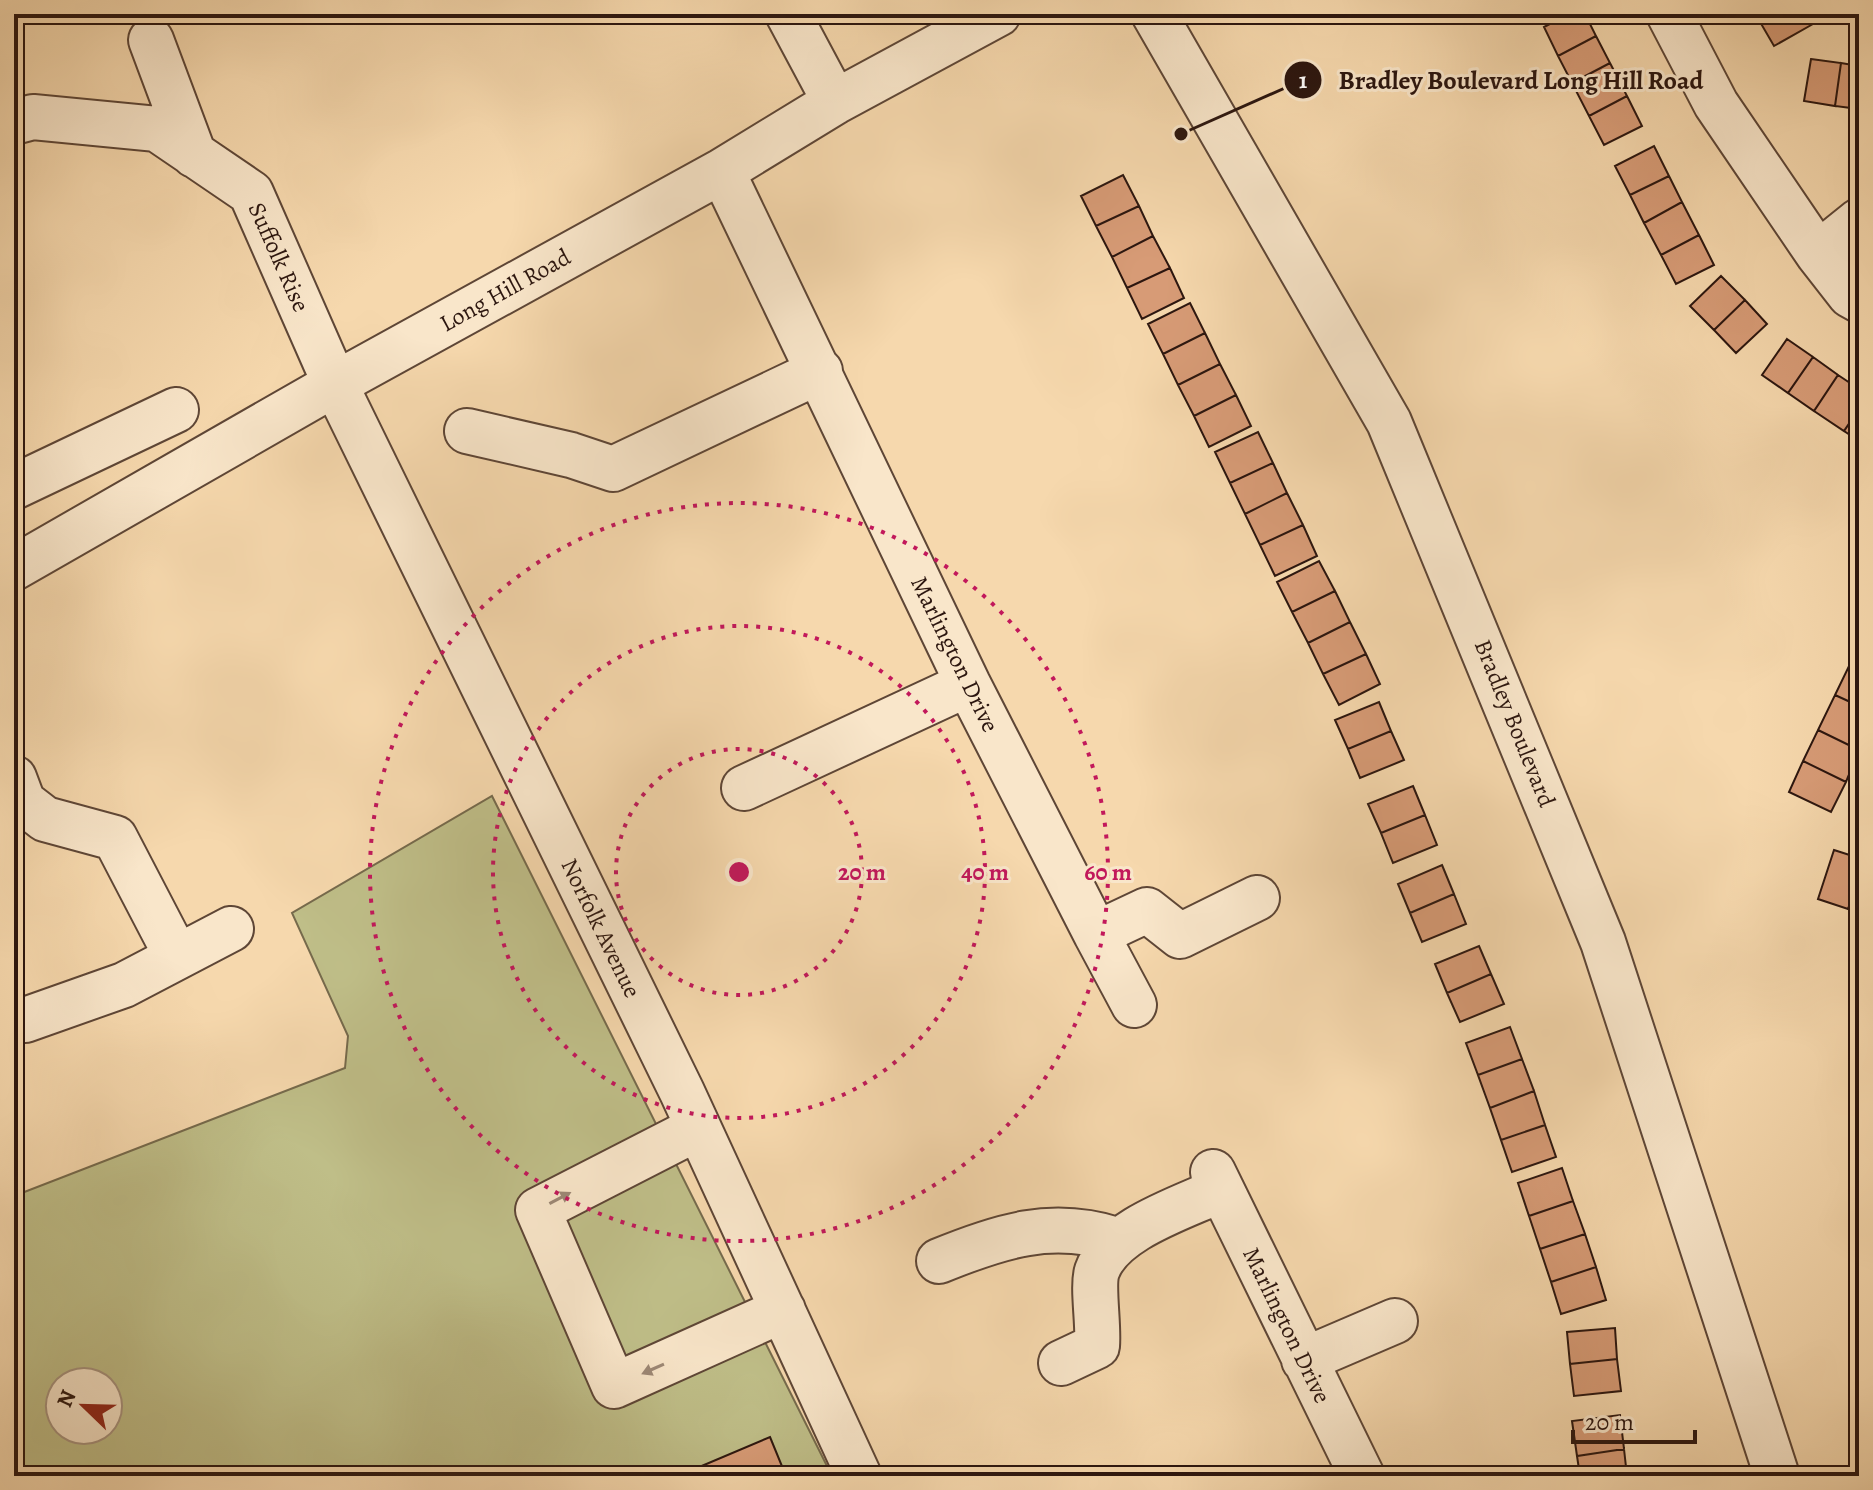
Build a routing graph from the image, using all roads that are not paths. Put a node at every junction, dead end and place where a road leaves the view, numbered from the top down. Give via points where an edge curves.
1 (788, 14) edge
2 (998, 14) edge
3 (1154, 14) edge
4 (1669, 14) edge
5 (151, 40) dead end
6 (835, 102) junction
7 (14, 122) edge
8 (194, 155) junction
9 (722, 171) junction
10 (1859, 221) edge
11 (1818, 254) junction
12 (1859, 300) edge
13 (820, 371) junction
14 (335, 384) junction
15 (176, 410) dead end
16 (467, 431) dead end
17 (14, 487) edge
18 (14, 568) edge
19 (968, 684) junction
20 (744, 788) dead end
21 (17, 797) edge
22 (1257, 898) dead end
23 (231, 929) dead end
24 (1096, 934) junction
25 (177, 957) junction
26 (1134, 1005) dead end
27 (25, 1020) dead end
28 (698, 1128) junction
29 (1117, 1240) junction
30 (939, 1261) dead end
31 (783, 1310) junction
32 (1395, 1321) dead end
33 (1304, 1360) junction
34 (1061, 1363) dead end
35 (859, 1476) edge
36 (1362, 1476) edge
37 (1777, 1476) edge

1 - 6 street
2 - 6 street, Long Hill Road
3 - 37 street, Bradley Boulevard via 1395,436 1603,942
4 - 11 street via 1716,104
5 - 8 street
6 - 9 street, Long Hill Road
7 - 8 street, Suffolk Rise via 33,117 157,129
8 - 14 street, Suffolk Rise via 251,193
9 - 13 street, Marlington Drive
9 - 14 street, Long Hill Road
10 - 11 street
11 - 12 street
13 - 16 street via 613,469
13 - 19 street, Marlington Drive
14 - 18 street, Long Hill Road
14 - 28 street, Norfolk Avenue
15 - 17 street
19 - 20 street
19 - 24 street, Marlington Drive
21 - 25 street via 45,819 115,838
22 - 24 street via 1180,936 1147,910
23 - 25 street
24 - 26 street, Marlington Drive
25 - 27 street via 124,985
28 - 31 street, Norfolk Avenue
31 -> 28 street via 614,1386 538,1210
29 - 30 street via 1084,1229 1059,1228
29 - 33 street, Marlington Drive via 1216,1181
29 - 34 street via 1097,1271 1097,1346
31 - 35 street, Norfolk Avenue
32 - 33 street
33 - 36 street, Marlington Drive

